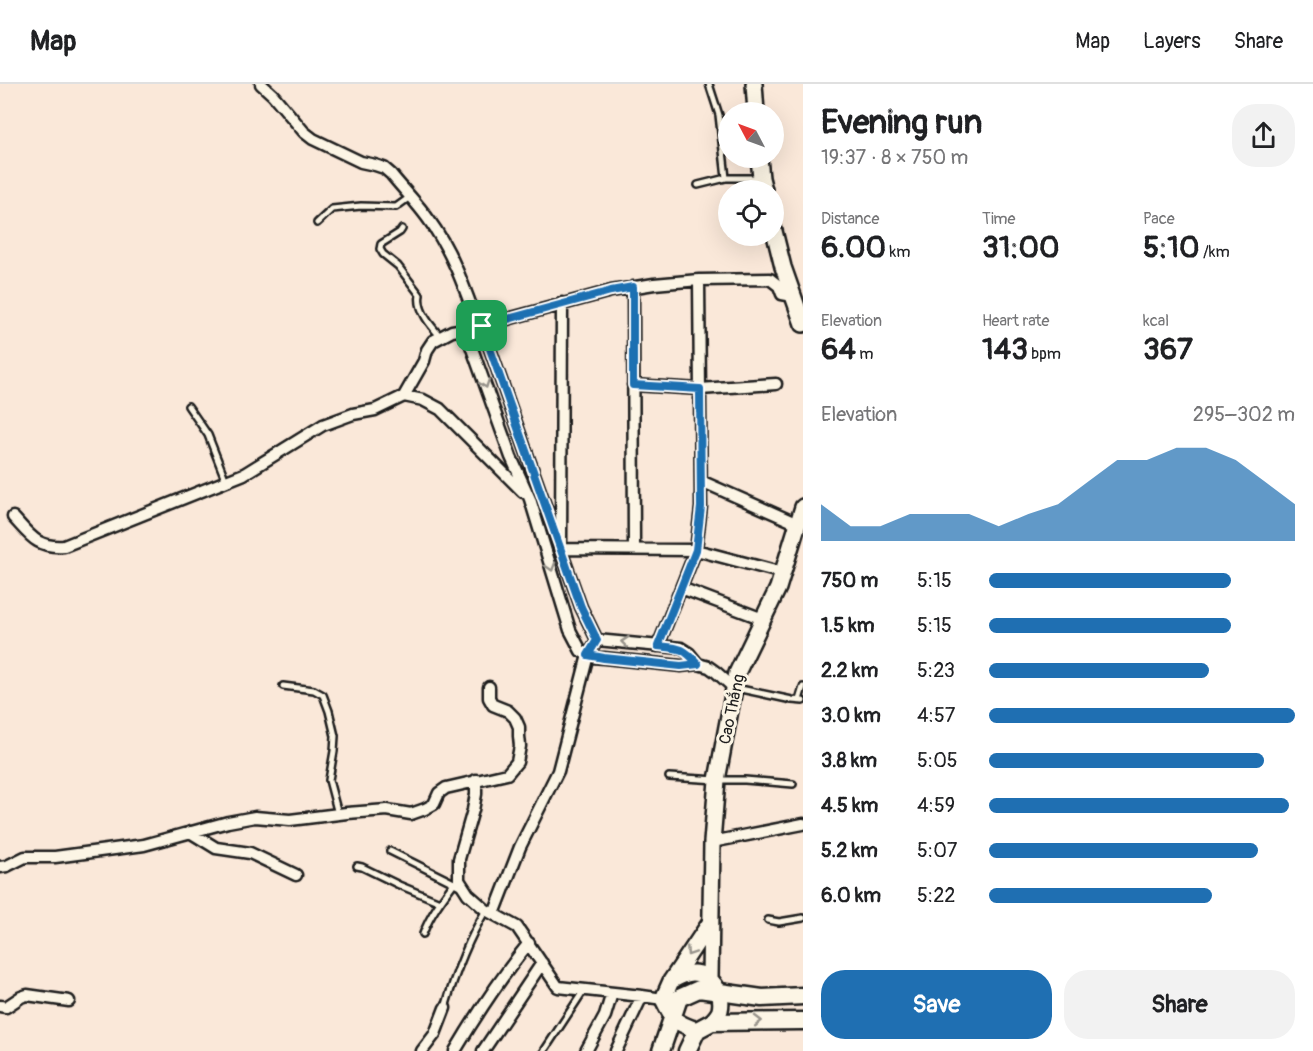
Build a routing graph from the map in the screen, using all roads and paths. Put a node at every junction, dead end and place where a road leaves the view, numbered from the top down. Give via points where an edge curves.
1 (261, 84) edge
2 (709, 84) edge
3 (754, 84) edge
4 (755, 102) edge
5 (726, 178) junction
6 (738, 180) edge
7 (698, 185) dead end
8 (410, 197) junction
9 (317, 223) dead end
10 (402, 228) dead end
11 (778, 246) edge
12 (699, 280) junction
13 (633, 287) junction
14 (562, 303) junction
15 (798, 303) edge
16 (803, 324) edge
17 (480, 325) junction
18 (465, 329) junction
19 (440, 336) junction
20 (776, 384) dead end
21 (633, 385) junction
22 (700, 389) junction
23 (405, 396) junction
24 (188, 406) dead end
25 (226, 481) junction
26 (701, 481) junction
27 (530, 499) junction
28 (803, 507) edge
29 (13, 517) dead end
30 (798, 524) junction
31 (561, 549) junction
32 (634, 549) junction
33 (696, 550) junction
34 (783, 573) junction
35 (681, 588) junction
36 (763, 619) junction
37 (597, 640) junction
38 (658, 646) junction
39 (588, 655) junction
40 (698, 664) junction
41 (283, 686) dead end
42 (489, 687) dead end
43 (803, 687) edge
44 (734, 688) junction
45 (801, 701) edge
46 (669, 777) dead end
47 (476, 780) junction
48 (717, 780) junction
49 (794, 784) dead end
50 (338, 814) junction
51 (803, 824) edge
52 (190, 832) junction
53 (712, 842) junction
54 (390, 851) dead end
55 (357, 866) dead end
56 (0, 867) edge
57 (296, 875) dead end
58 (459, 885) junction
59 (440, 902) junction
60 (490, 912) junction
61 (803, 918) edge
62 (768, 920) dead end
63 (710, 923) junction
64 (423, 934) dead end
65 (529, 943) junction
66 (542, 963) junction
67 (671, 981) junction
68 (715, 985) junction
69 (584, 990) junction
70 (612, 993) junction
71 (642, 996) junction
72 (803, 996) edge
73 (663, 999) junction
74 (69, 1001) dead end
75 (0, 1006) edge
76 (445, 1008) joint
77 (672, 1017) junction
78 (803, 1021) edge
79 (712, 1022) junction
80 (697, 1030) junction
81 (422, 1051) edge
82 (455, 1051) edge
83 (483, 1051) edge
84 (544, 1051) edge
85 (586, 1051) edge
86 (616, 1051) edge
87 (661, 1051) edge
88 (687, 1051) edge

1 - 8 street via 313,139 360,162 384,168
2 - 5 lane via 719,115
3 - 4 main road
5 - 6 lane
5 - 7 lane
8 - 9 lane via 396,207 332,209
8 - 17 street via 437,231
10 - 19 lane via 380,249 420,295 427,322
11 - 15 main road
12 - 13 street
12 - 15 street via 770,279 782,294
12 - 22 street
13 - 14 street
13 - 21 street
14 - 17 street
14 - 31 street
15 - 16 main road
17 - 18 street
17 - 31 street
18 - 19 street
18 -> 27 street via 511,458
19 - 23 street via 427,350
20 - 22 street
21 - 22 street
21 - 32 street
22 - 26 street
23 - 25 street via 375,410 323,425
23 - 27 street via 441,409
24 - 25 lane via 208,435
25 - 29 street via 63,546 35,541
26 - 30 street
26 - 33 street
27 -> 39 street via 570,630 581,651
28 - 30 main road, Cao Thắng
30 - 34 main road, Cao Thắng
31 - 32 street
31 - 37 street
32 - 33 street
33 - 34 street
33 - 35 street
34 - 36 main road, Cao Thắng
35 - 36 street
35 - 38 street
36 - 44 main road, Cao Thắng
38 -> 37 street
37 - 39 street
38 - 40 street via 681,648
39 - 40 street via 681,666
39 - 60 street via 558,771
40 - 44 street via 716,672
41 - 50 lane via 323,695 334,736 329,780
42 - 47 street via 493,705 515,718 520,746 517,762 507,774
43 - 45 lane
44 - 45 lane
44 - 48 main road, Cao Thắng
46 - 48 lane
47 - 50 street via 446,788 434,804 411,814 387,810
47 - 58 street via 473,810 459,859
48 - 49 lane
48 - 53 main road, Cao Thắng
50 - 52 street via 290,820 255,817
51 - 53 street
52 - 56 street via 144,845 55,857 25,857
52 - 57 street via 216,848 250,853
53 - 63 main road, Cao Thắng
54 - 58 lane
55 - 59 lane
58 - 59 lane
58 - 60 street
59 - 64 lane
60 - 65 street via 517,927
60 - 76 lane via 474,931
61 - 62 lane
63 -> 67 main road
63 - 68 main road, Cao Thắng
65 - 66 street
65 - 82 street
66 - 69 street via 558,987
66 - 83 street
67 - 68 main road via 696,972
67 - 73 main road
68 - 72 main road via 762,998
68 - 77 main road via 680,998
68 - 79 main road, Cao Thắng via 720,1010
69 - 70 street
69 - 84 lane
70 - 71 street
70 - 85 street via 605,1016
71 - 73 street
71 - 86 street
73 - 77 main road
74 - 75 street via 27,995 6,1007
76 - 81 street via 435,1034
77 - 80 main road
77 - 87 main road
79 -> 78 main road
79 - 80 main road
80 - 88 main road

